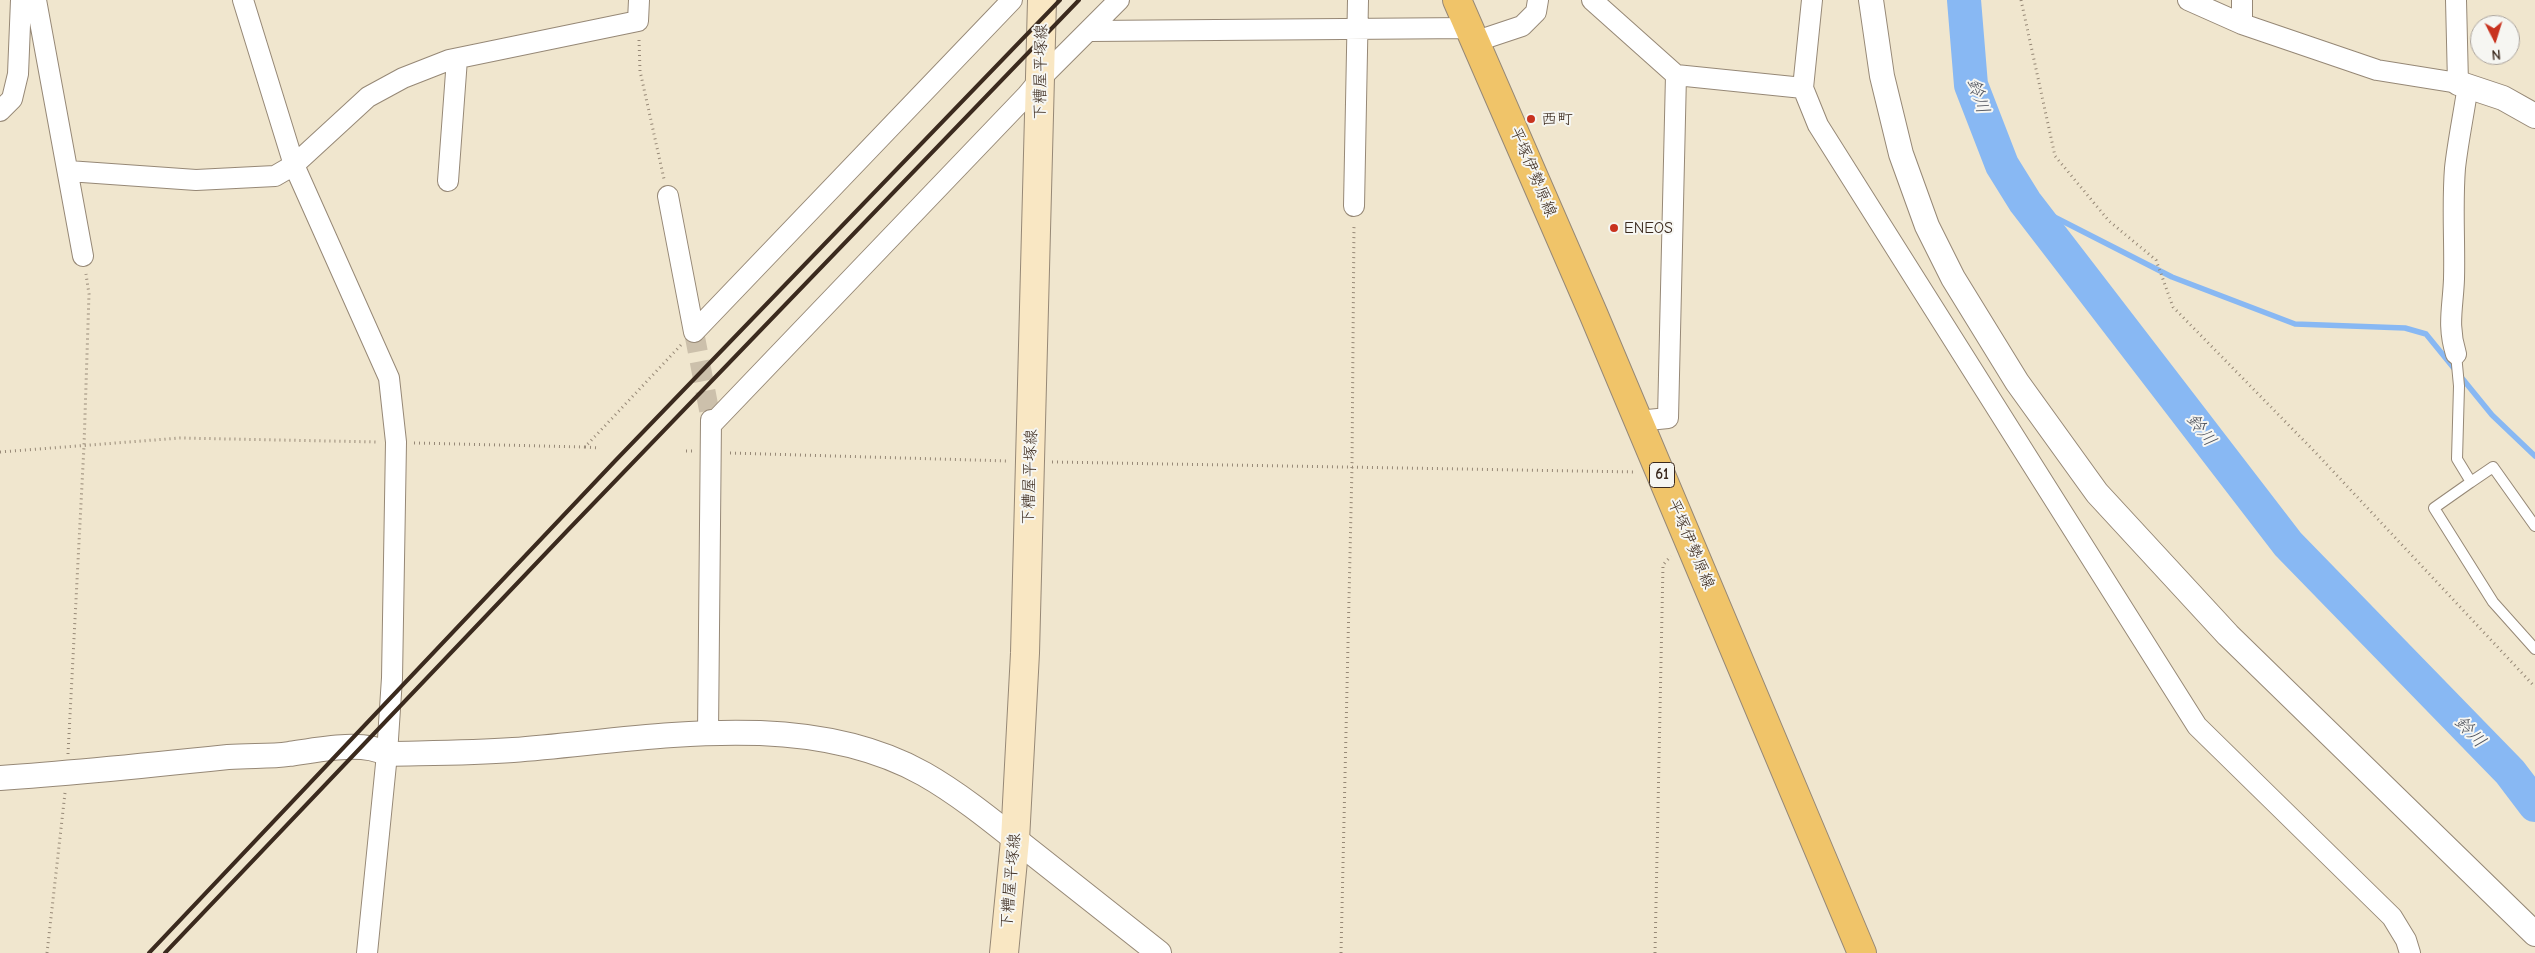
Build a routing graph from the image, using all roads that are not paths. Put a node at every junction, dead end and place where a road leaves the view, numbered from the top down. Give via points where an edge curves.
1 (20, 0) edge
2 (36, 0) edge
3 (243, 0) edge
4 (639, 0) edge
5 (1012, 0) edge
6 (1042, 0) edge
7 (1119, 0) edge
8 (1358, 0) edge
9 (1457, 0) edge
10 (1538, 0) edge
11 (1592, 0) edge
12 (1812, 0) edge
13 (1871, 0) edge
14 (2188, 0) edge
15 (2242, 0) edge
16 (2456, 0) edge
17 (2242, 24) junction
18 (1358, 29) junction
19 (1090, 30) junction
20 (1473, 35) junction
21 (457, 59) junction
22 (1676, 75) junction
23 (1042, 77) junction
24 (2463, 84) junction
25 (1803, 88) junction
26 (0, 111) edge
27 (2535, 116) edge
28 (294, 165) junction
29 (68, 171) junction
30 (448, 182) dead end
31 (668, 196) road end
32 (1354, 206) road end
33 (84, 256) road end
34 (2456, 354) joint
35 (1638, 421) junction
36 (2471, 482) junction
37 (2535, 526) edge
38 (2535, 649) edge
39 (708, 733) junction
40 (387, 754) junction
41 (0, 778) edge
42 (1016, 840) junction
43 (2535, 934) edge
44 (367, 953) edge
45 (1004, 953) edge
46 (1159, 953) edge
47 (1862, 953) edge
48 (2410, 953) edge

1 - 26 street via 18,74 12,99
2 - 29 street
3 - 28 street
4 - 21 street via 638,21
5 - 31 street via 694,332
6 - 23 main road, 下糟屋平塚線
7 - 19 street
8 - 18 street
9 - 20 main road, 平塚伊勢原線 / 61
10 - 20 street via 1536,12 1522,26
11 - 22 street
12 - 25 street
13 - 43 street via 1882,76 1901,154 1927,226 1953,278 2017,382 2098,493 2228,635
14 - 17 street
15 - 17 street
16 - 24 street
17 - 24 street via 2377,70
18 - 19 street
18 - 20 street
18 - 32 street
19 - 23 street
20 - 35 main road, 平塚伊勢原線 / 61
21 - 28 street via 403,78 368,97
21 - 30 street
22 - 25 street
22 - 35 street via 1668,418
23 - 39 street via 898,233 711,423
23 - 42 main road, 下糟屋平塚線 via 1025,653
24 - 27 street via 2503,98
24 - 34 street via 2453,201 2454,280 2449,315
25 - 48 street via 1818,125 2197,726 2392,917
28 - 29 street via 275,176 196,180
28 - 40 street via 389,378 396,442 392,678
29 - 33 street
34 - 36 lane via 2459,386 2457,459
35 - 47 main road, 平塚伊勢原線 / 61
36 - 37 lane via 2493,467
36 - 38 lane via 2434,508 2492,602
39 - 40 street via 512,750
39 - 42 street via 789,736 876,753 924,774
40 - 41 street via 378,760 307,762 290,754 232,757
40 - 44 street
42 - 45 main road, 下糟屋平塚線
42 - 46 street

